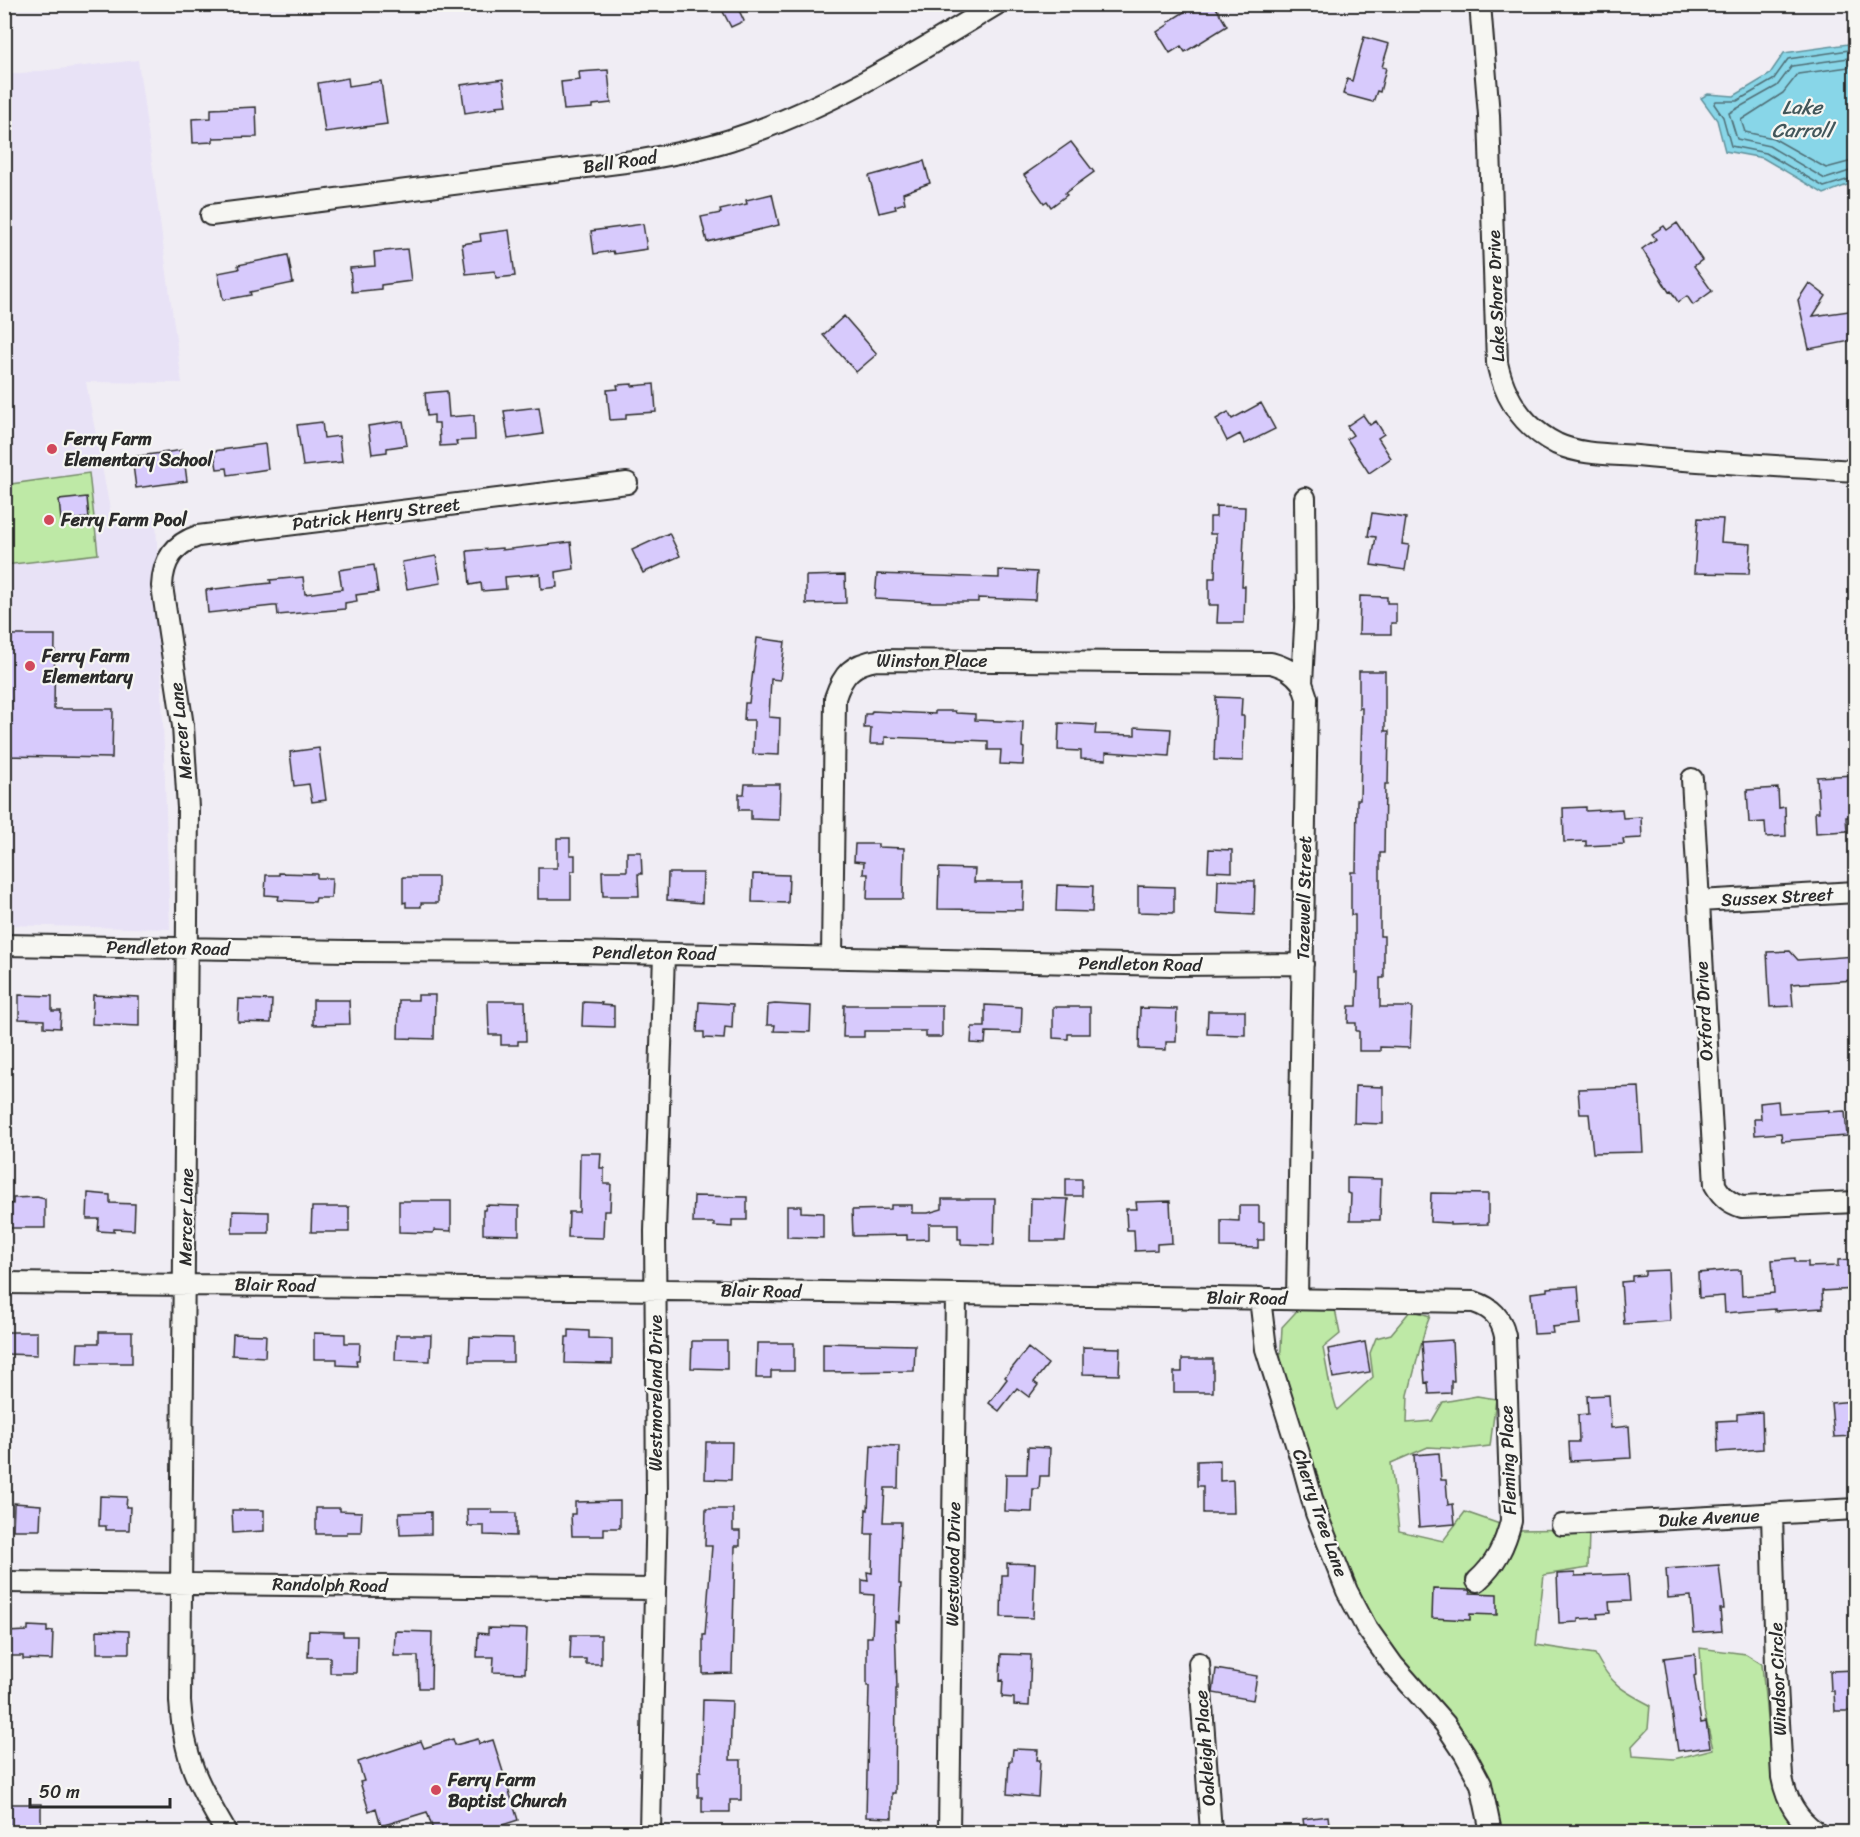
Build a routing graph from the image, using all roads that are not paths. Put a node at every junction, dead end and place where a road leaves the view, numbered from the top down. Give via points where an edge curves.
1 (997, 4) edge
2 (1480, 4) edge
3 (211, 215) dead end
4 (1856, 471) edge
5 (627, 483) dead end
6 (1305, 498) dead end
7 (163, 592) joint
8 (1302, 683) junction
9 (1692, 779) dead end
10 (1856, 892) edge
11 (1699, 901) junction
12 (4, 945) edge
13 (189, 948) junction
14 (664, 954) junction
15 (832, 958) junction
16 (1303, 964) junction
17 (1856, 1202) edge
18 (4, 1283) edge
19 (185, 1284) junction
20 (655, 1290) junction
21 (956, 1294) junction
22 (1260, 1298) junction
23 (1297, 1299) junction
24 (1503, 1329) joint
25 (1856, 1509) edge
26 (1772, 1514) junction
27 (1562, 1525) dead end
28 (1477, 1581) dead end
29 (4, 1582) edge
30 (182, 1583) junction
31 (655, 1589) junction
32 (1199, 1663) dead end
33 (226, 1833) edge
34 (650, 1833) edge
35 (949, 1833) edge
36 (1211, 1833) edge
37 (1491, 1833) edge
38 (1816, 1833) edge

1 - 3 street, Bell Road via 842,93 768,126 681,153
2 - 4 street, Lake Shore Drive via 1490,115 1497,363 1511,403 1524,420 1540,434 1579,451
5 - 7 street, Patrick Henry Street via 198,536 178,546 168,558
6 - 8 street, Tazewell Street
7 - 13 street, Mercer Lane via 183,726 189,808
8 - 15 street, Winston Place via 1284,666 1271,663 877,660 851,669 840,682 835,698
8 - 16 street, Tazewell Street via 1307,698
9 - 11 street, Oxford Drive
10 - 11 street, Sussex Street
11 - 17 street, Oxford Drive via 1715,1185 1721,1196 1742,1207
12 - 13 street, Pendleton Road
13 - 14 street, Pendleton Road
13 - 19 street, Mercer Lane
14 - 15 street, Pendleton Road
14 - 20 street, Westmoreland Drive
15 - 16 street, Pendleton Road
16 - 23 street, Tazewell Street
18 - 19 street, Blair Road
19 - 20 street, Blair Road
19 - 30 street, Mercer Lane
20 - 21 street, Blair Road
20 - 31 street, Westmoreland Drive
21 - 22 street, Blair Road
21 - 35 street, Westwood Drive
22 - 23 street, Blair Road
22 - 37 street, Cherry Tree Lane via 1266,1349 1316,1513 1347,1591 1366,1627 1465,1754 1481,1784
23 - 24 street, Blair Road via 1474,1302 1496,1314
24 - 28 street, Fleming Place via 1511,1521 1496,1559
25 - 26 street, Duke Avenue
26 - 27 street, Duke Avenue
26 - 38 street, Windsor Circle via 1782,1777 1792,1808
29 - 30 street, Randolph Road
30 - 31 street, Randolph Road
30 - 33 street, Mercer Lane via 182,1731 199,1787
31 - 34 street, Westmoreland Drive
32 - 36 street, Oakleigh Place

